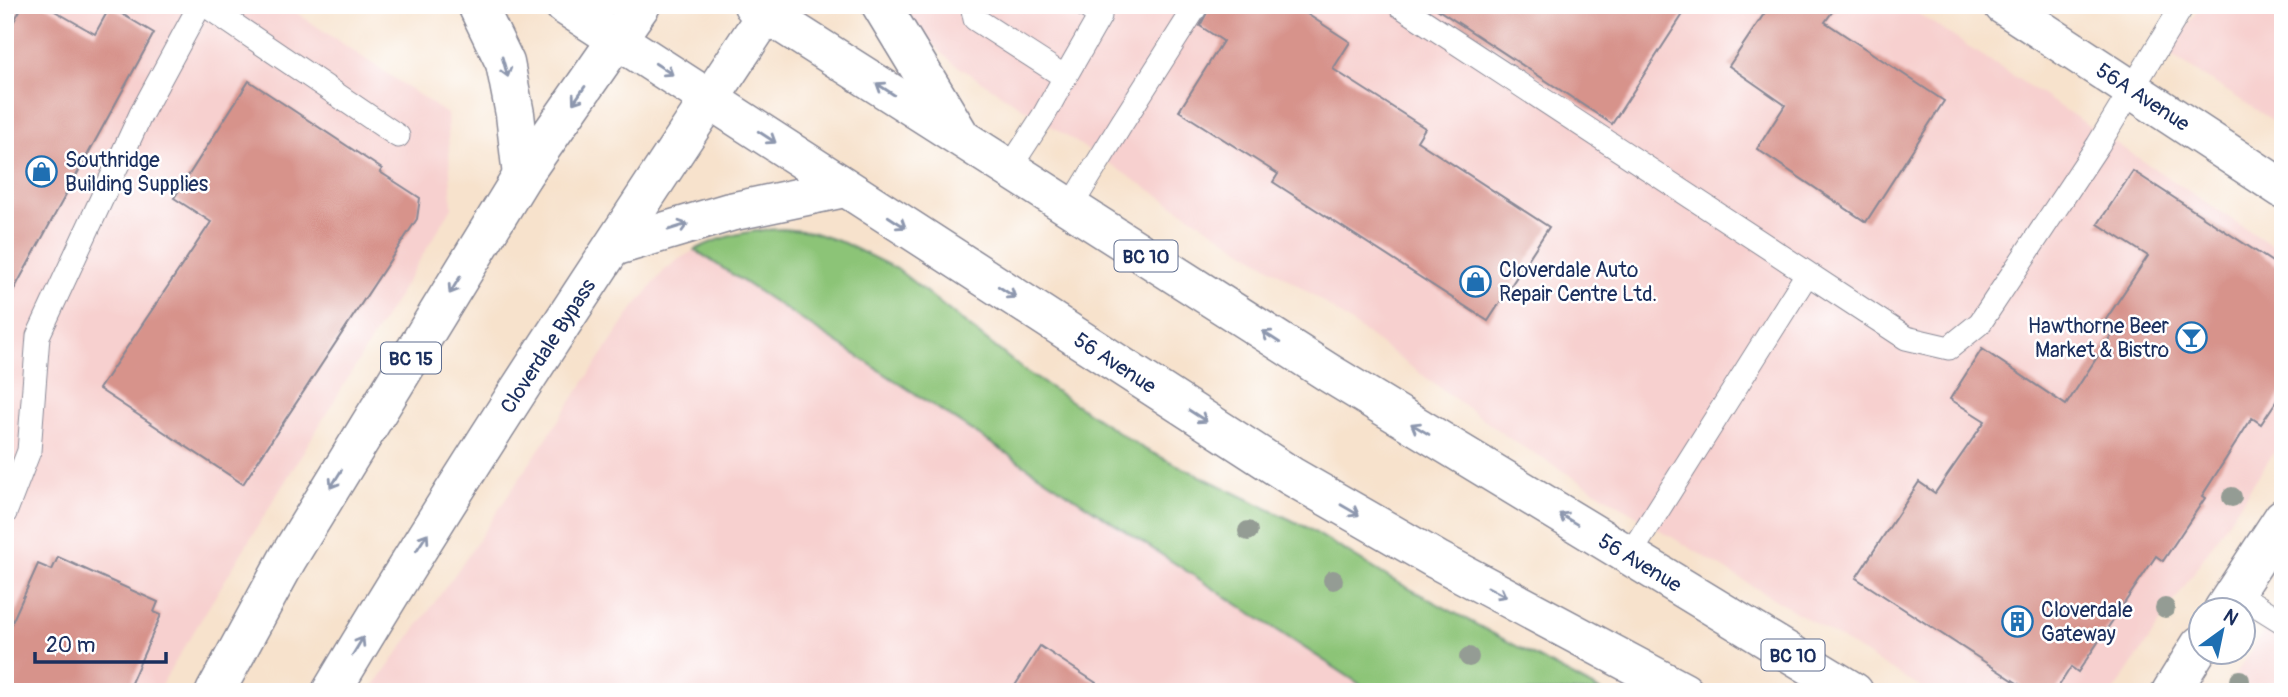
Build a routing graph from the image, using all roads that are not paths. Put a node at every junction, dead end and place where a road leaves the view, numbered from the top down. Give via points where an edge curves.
1 (202, 5) edge
2 (477, 5) edge
3 (564, 5) edge
4 (641, 5) edge
5 (880, 5) edge
6 (972, 5) edge
7 (1197, 5) edge
8 (1399, 5) edge
9 (2003, 5) edge
10 (2183, 5) edge
11 (764, 8) edge
12 (1097, 9) edge
13 (618, 39) junction
14 (1065, 77) junction
15 (2132, 89) junction
16 (710, 99) junction
17 (398, 136) dead end
18 (963, 139) junction
19 (1009, 169) junction
20 (522, 176) junction
21 (845, 188) junction
22 (2283, 189) edge
23 (1070, 208) junction
24 (613, 247) junction
25 (1807, 274) junction
26 (5, 513) edge
27 (2283, 518) edge
28 (1629, 556) junction
29 (2232, 596) edge
30 (2256, 612) edge
31 (2283, 622) edge
32 (2187, 666) edge
33 (215, 692) edge
34 (331, 692) edge
35 (1684, 692) edge
36 (1854, 692) edge
37 (2171, 692) edge

1 - 17 lane
1 - 26 lane via 141,114 38,336 29,451
2 -> 20 main road via 505,63
3 - 13 main road, 56 Avenue
4 - 13 main road, BC 15
5 - 18 main road
6 - 14 lane via 975,19
7 - 23 lane
8 - 25 lane
9 - 15 main road, 56A Avenue
10 - 15 lane
11 - 16 main road, Cloverdale Bypass
18 -> 11 main road, 56 Avenue / BC 10
12 - 14 lane
13 -> 16 main road, 56 Avenue
13 -> 20 main road, BC 15
14 - 19 lane
15 - 22 main road, 56A Avenue
15 - 25 lane via 1980,323 1949,348 1906,338
16 -> 21 main road, 56 Avenue
16 - 24 main road, Cloverdale Bypass
18 - 19 main road, 56 Avenue / BC 10
19 - 23 main road, 56 Avenue / BC 10
20 -> 33 main road, BC 15 via 288,558
24 -> 21 main road via 730,212
21 -> 35 main road, 56 Avenue via 1291,476
28 -> 23 main road, 56 Avenue / BC 10
34 -> 24 main road, Cloverdale Bypass
25 - 28 lane
27 - 29 main road
28 - 36 main road, 56 Avenue / BC 10
30 - 31 lane
32 - 37 main road

